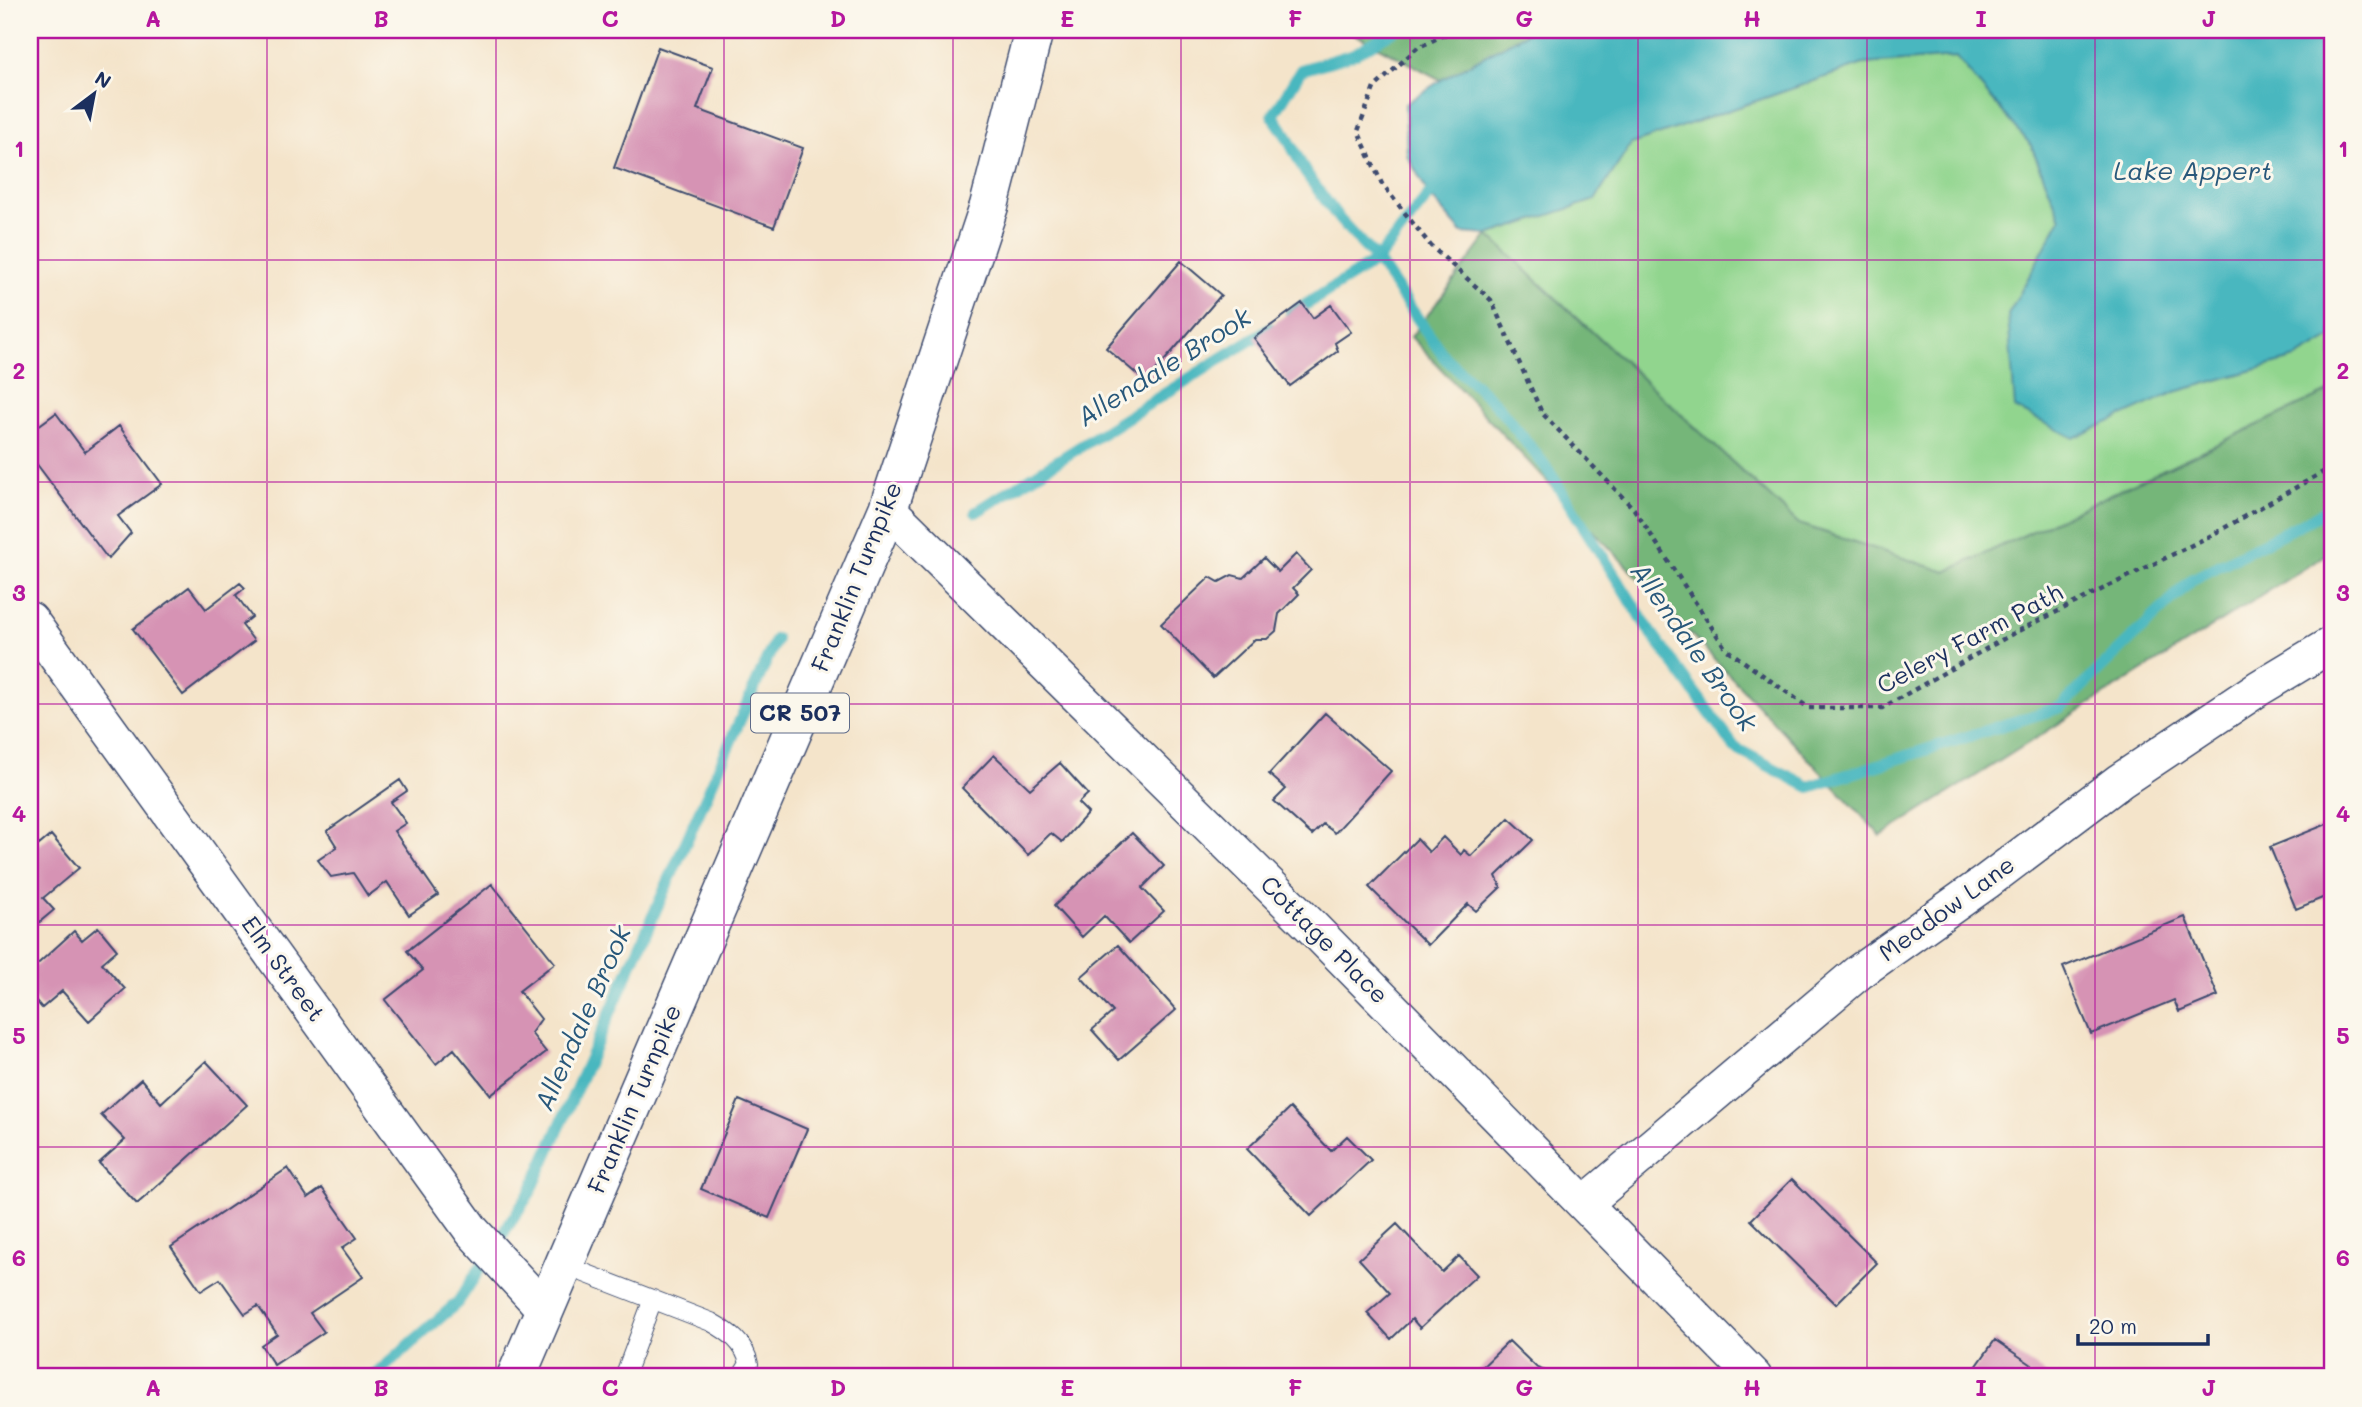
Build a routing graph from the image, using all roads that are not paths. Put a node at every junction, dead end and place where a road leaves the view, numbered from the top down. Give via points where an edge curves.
1 (1034, 30) edge
2 (888, 509) junction
3 (30, 620) edge
4 (2332, 645) edge
5 (1585, 1203) junction
6 (564, 1265) junction
7 (653, 1299) junction
8 (545, 1310) junction
9 (516, 1377) edge
10 (624, 1377) edge
11 (741, 1377) edge
12 (1754, 1377) edge

1 - 2 main road, Franklin Turnpike / CR 507 via 989,206
2 - 5 street, Cottage Place
2 - 6 main road, Franklin Turnpike / CR 507
3 - 8 street, Elm Street via 472,1231
4 - 5 street, Meadow Lane via 2120,781 1860,972
5 - 12 street, Cottage Place
6 - 7 lane
6 - 8 main road, Franklin Turnpike / CR 507
7 - 10 lane
7 - 11 lane via 733,1336 749,1364
8 - 9 main road, Franklin Turnpike / CR 507

